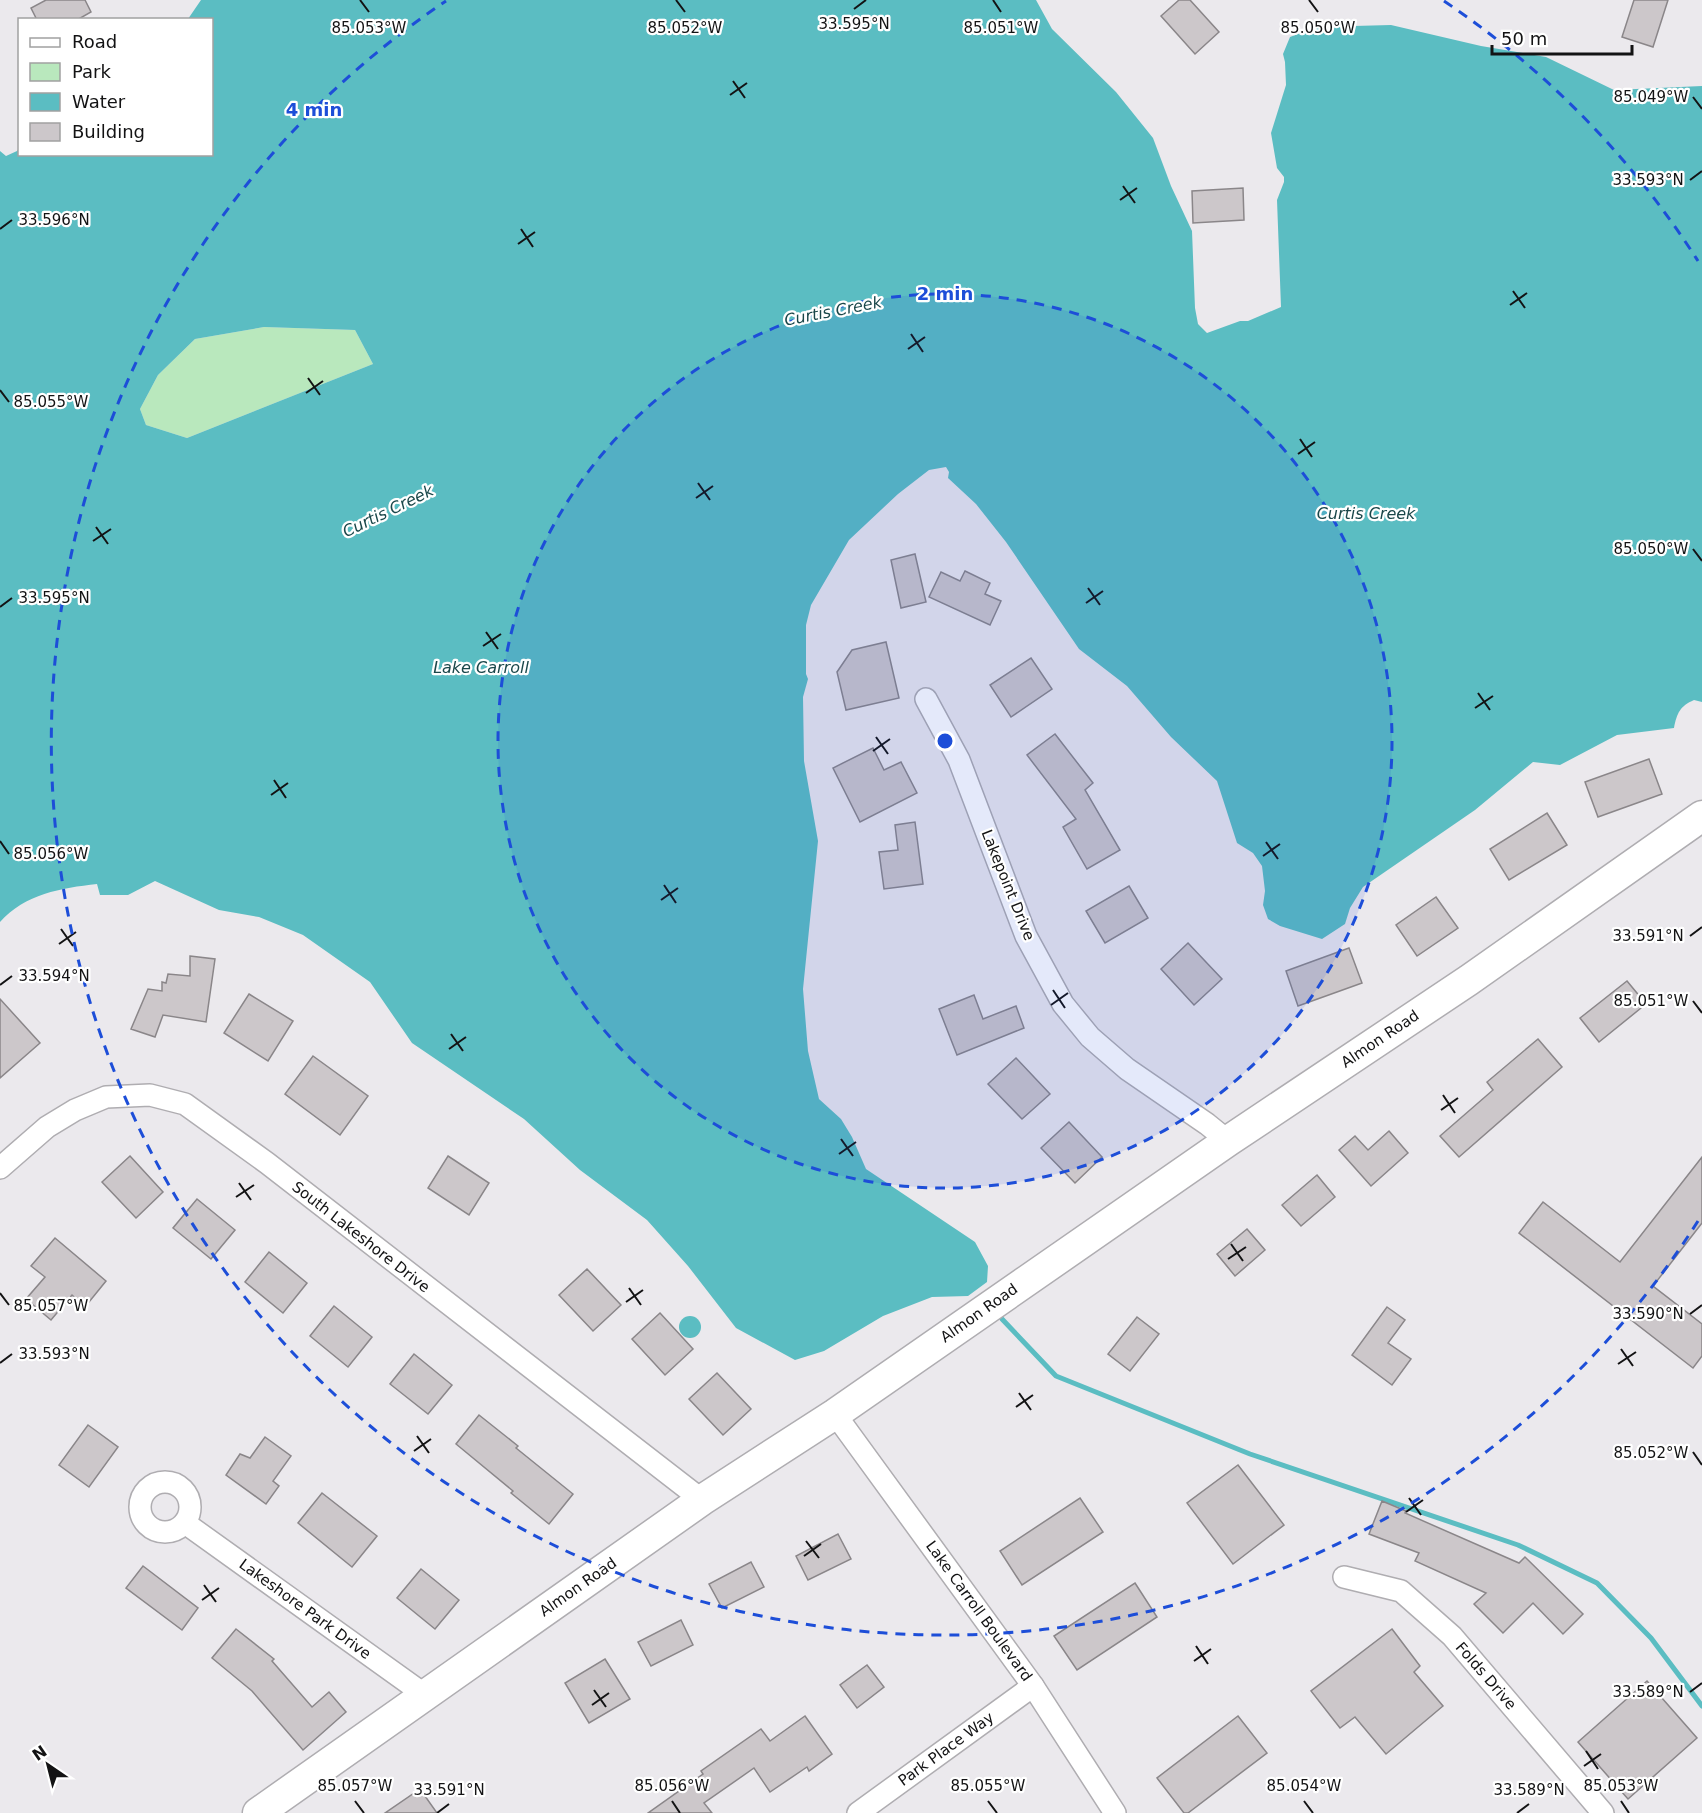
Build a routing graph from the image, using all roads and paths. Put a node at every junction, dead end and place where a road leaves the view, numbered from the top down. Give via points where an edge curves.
1 (926, 699) dead end
2 (1702, 816) edge
3 (1227, 1141) junction
4 (0, 1168) edge
5 (835, 1414) junction
6 (702, 1500) junction
7 (185, 1523) dead end
8 (1344, 1577) dead end
9 (1033, 1686) junction
10 (425, 1695) junction
11 (258, 1813) edge
12 (858, 1813) edge
13 (1115, 1813) edge
14 (1603, 1813) edge

1 - 3 street, Lakepoint Drive via 959,760 1026,936 1063,1004 1090,1037 1127,1069
2 - 3 street, Almon Road via 1469,980
3 - 5 street, Almon Road
4 - 6 street, South Lakeshore Drive via 47,1127 106,1097 150,1095 185,1104 267,1163
5 - 6 street, Almon Road
5 - 9 street, Lake Carroll Boulevard
6 - 10 street, Almon Road
7 - 10 street, Lakeshore Park Drive
8 - 14 street, Folds Drive via 1401,1591 1452,1636
9 - 12 street, Park Place Way
9 - 13 street, Lake Carroll Boulevard
10 - 11 street, Almon Road

